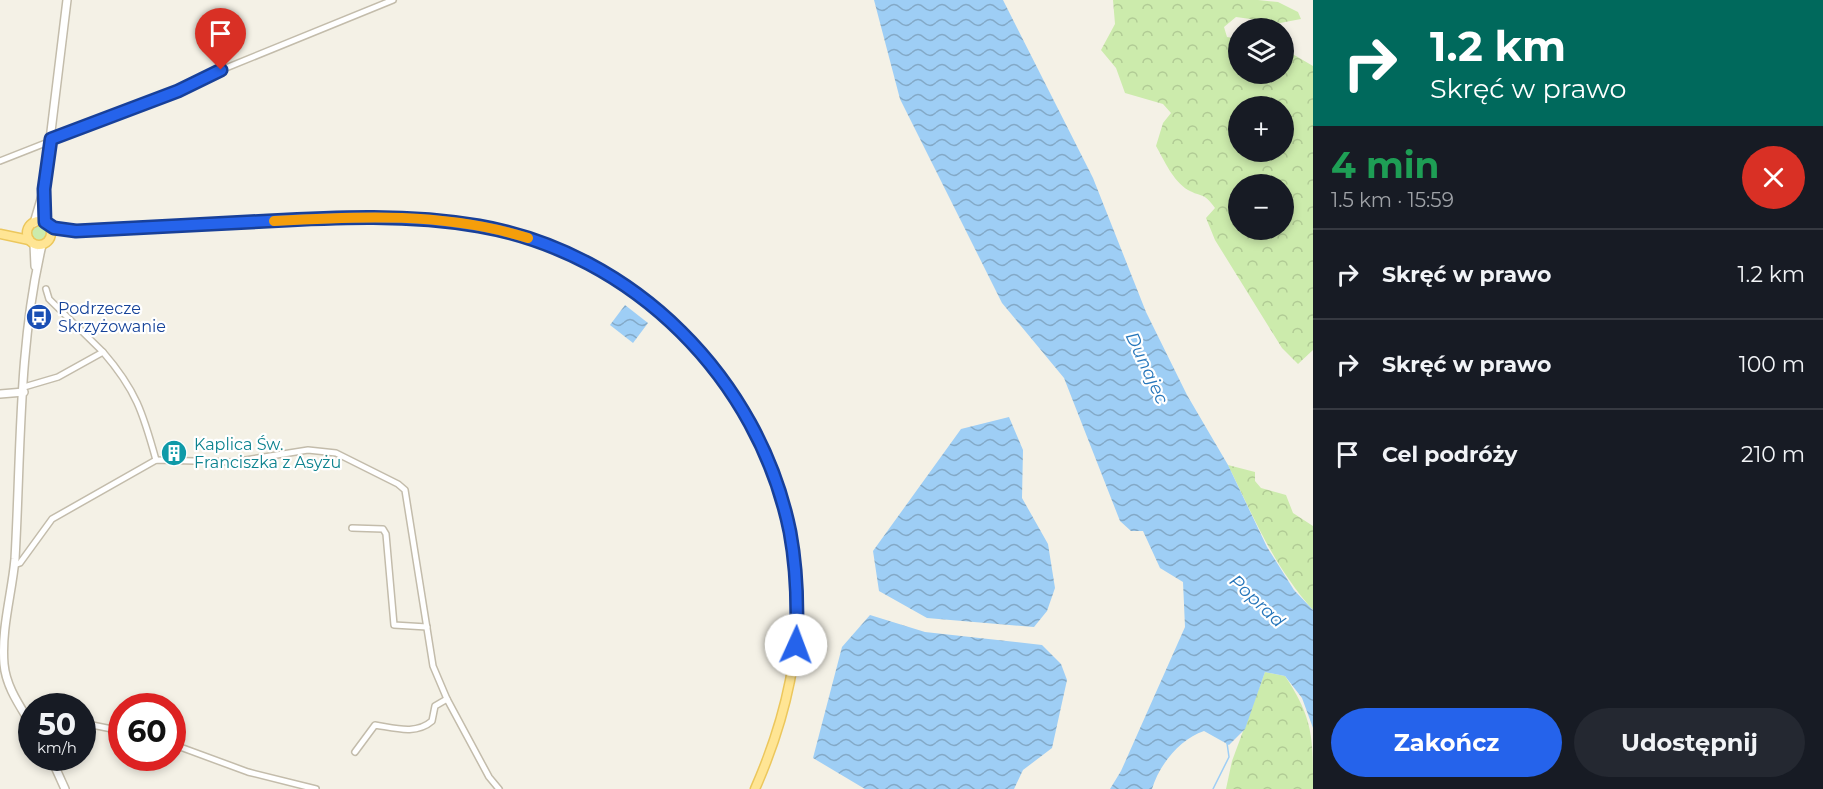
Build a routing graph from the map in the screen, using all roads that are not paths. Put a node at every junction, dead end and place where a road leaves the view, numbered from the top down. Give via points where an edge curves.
1 (67, 0) edge
2 (393, 0) edge
3 (51, 139) junction
4 (0, 161) edge
5 (44, 189) junction
6 (47, 224) junction
7 (31, 225) junction
8 (76, 231) junction
9 (1, 234) edge
10 (51, 238) junction
11 (35, 243) junction
12 (46, 289) dead end
13 (103, 352) junction
14 (24, 390) junction
15 (0, 394) edge
16 (156, 460) junction
17 (352, 528) dead end
18 (14, 565) junction
19 (427, 627) junction
20 (447, 699) junction
21 (18, 703) edge
22 (186, 749) edge
23 (356, 752) dead end
24 (57, 771) edge
25 (65, 789) edge
26 (316, 789) edge
27 (499, 789) edge
28 (755, 789) edge

1 - 3 street
2 - 3 street via 178,91
3 - 4 street
3 - 5 street
5 - 6 street
5 - 7 street
6 - 7 main road
6 - 8 main road
6 - 10 main road
7 - 9 main road
7 - 11 main road
8 - 10 main road
8 - 28 main road via 359,217 448,222 512,233 560,250 597,268 650,303 702,353 750,420 772,470 790,532 798,602 796,645 789,691
9 - 11 main road
10 - 11 main road
11 - 14 street
12 - 13 street via 49,299
13 - 14 street via 58,377
13 - 16 street via 126,378 142,410
14 - 15 street
14 - 18 street
16 - 18 street via 52,519 20,563
16 - 19 street via 233,462 308,450 336,453 398,484 405,490
17 - 19 street via 383,529 386,534 394,625
18 - 21 street via 4,665
19 - 20 street via 433,666
20 - 23 street via 435,706 432,721 424,728 375,725
20 - 27 street
22 - 26 street via 248,772
24 - 25 street

